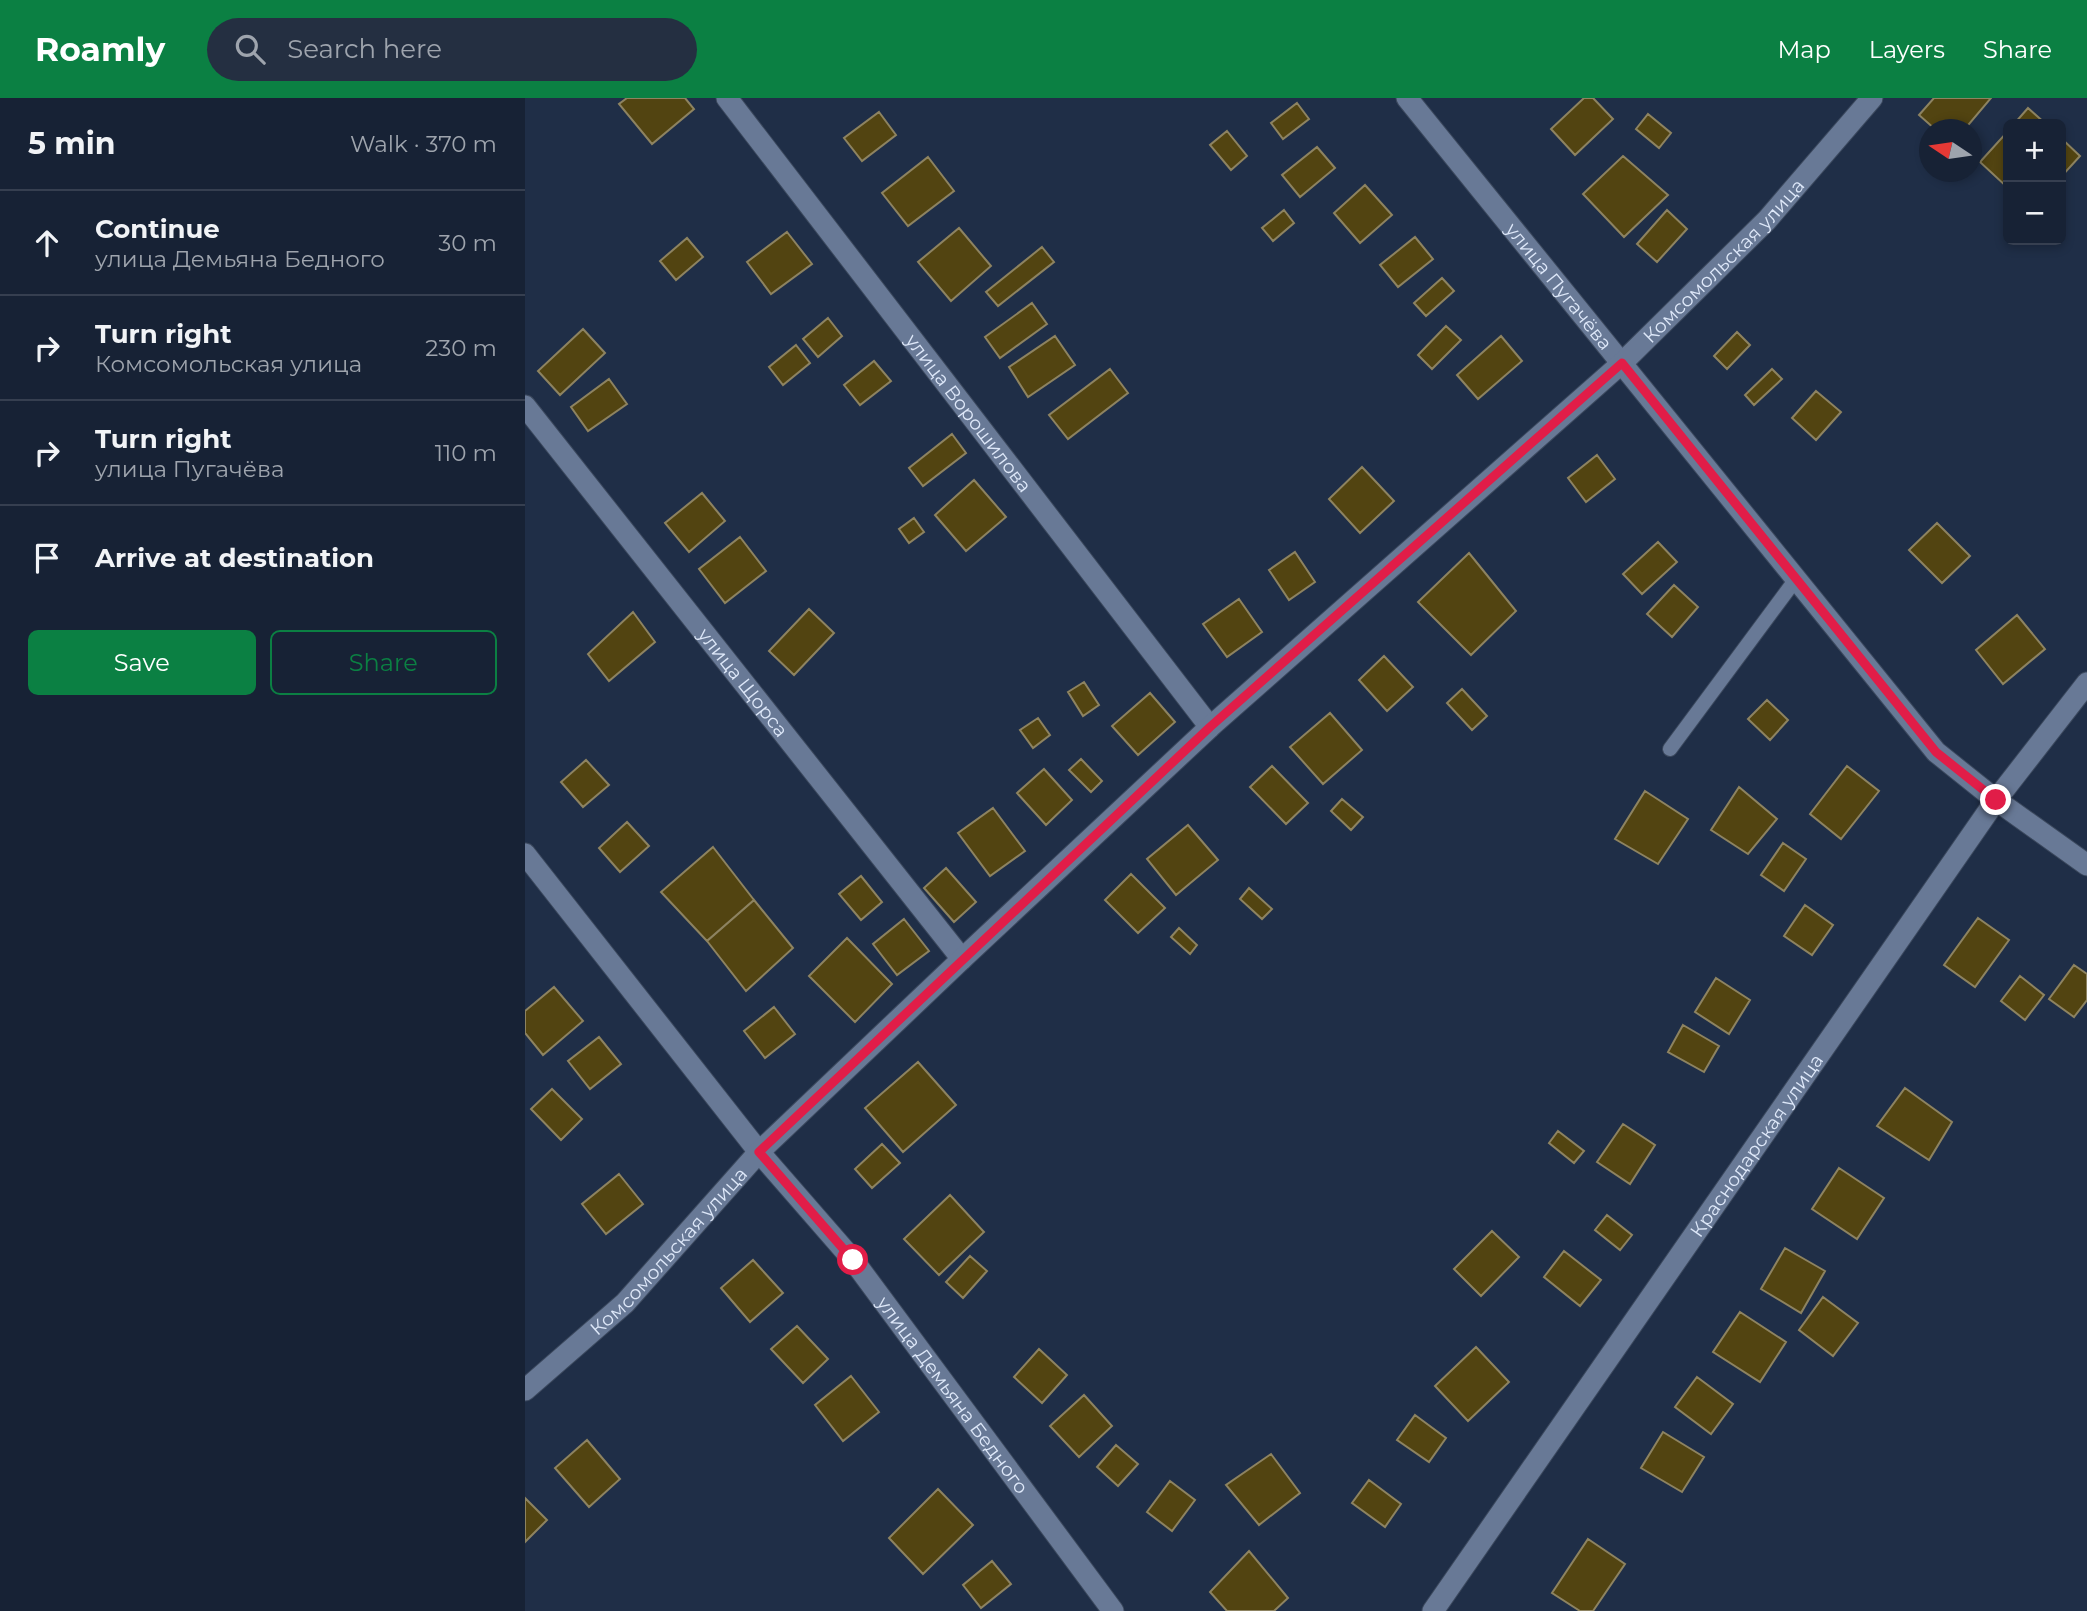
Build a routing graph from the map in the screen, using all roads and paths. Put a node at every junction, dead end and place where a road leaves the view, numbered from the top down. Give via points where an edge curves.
1 (727, 98) edge
2 (1407, 98) edge
3 (1872, 98) edge
4 (1622, 363) junction
5 (525, 406) edge
6 (1796, 579) junction
7 (2087, 684) edge
8 (1210, 727) junction
9 (1670, 749) dead end
10 (1996, 800) junction
11 (525, 853) edge
12 (2087, 865) edge
13 (962, 959) junction
14 (759, 1152) junction
15 (525, 1390) edge
16 (1113, 1611) edge
17 (1433, 1611) edge

1 - 8 street, улица Ворошилова
2 - 4 street, улица Пугачёва
3 - 4 street, Комсомольская улица via 1767,220
4 - 6 street, улица Пугачёва
4 - 8 street, Комсомольская улица
5 - 13 street, улица Щорса
6 - 9 lane
6 - 10 street, улица Пугачёва via 1936,752
7 - 10 street, Краснодарская улица
8 - 13 street, Комсомольская улица
10 - 12 street, улица Пугачёва
10 - 17 street, Краснодарская улица
11 - 14 street, улица Демьяна Бедного
13 - 14 street, Комсомольская улица
14 - 15 street, Комсомольская улица via 625,1303
14 - 16 street, улица Демьяна Бедного via 853,1260

